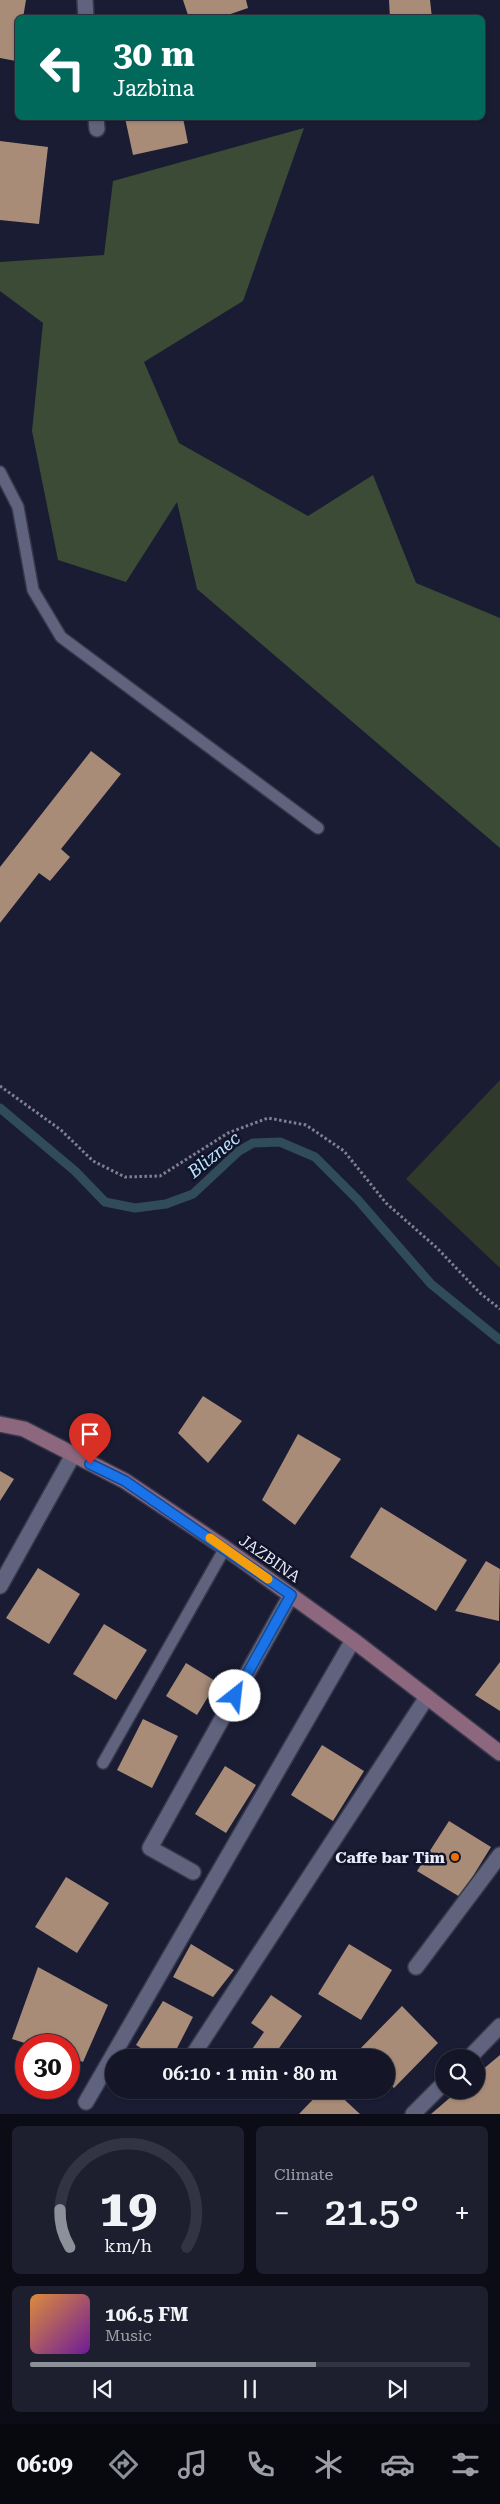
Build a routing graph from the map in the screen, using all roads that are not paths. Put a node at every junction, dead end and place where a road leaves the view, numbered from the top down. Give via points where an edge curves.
1 (85, 0) edge
2 (86, 15) edge
3 (0, 472) edge
4 (318, 828) dead end
5 (0, 1424) edge
6 (73, 1455) junction
7 (225, 1548) junction
8 (0, 1586) edge
9 (291, 1595) junction
10 (353, 1640) junction
11 (427, 1697) junction
12 (500, 1753) edge
13 (103, 1763) dead end
14 (500, 1855) edge
15 (193, 1872) dead end
16 (416, 1968) dead end
17 (500, 2026) edge
18 (197, 2049) edge
19 (478, 2049) edge
20 (435, 2092) edge
21 (86, 2102) dead end
22 (413, 2114) edge

1 - 2 street
3 - 4 lane via 18,507 33,590 61,637
5 - 6 street, JAZBINA via 24,1429
6 - 7 street, JAZBINA via 125,1481
6 - 8 street
7 - 9 street, JAZBINA
7 - 13 lane
9 - 10 street, JAZBINA
9 - 15 street via 150,1848
10 - 11 street, JAZBINA
10 - 21 street
11 - 12 street, JAZBINA
11 - 18 street
14 - 16 street
17 - 19 street
20 - 22 street

